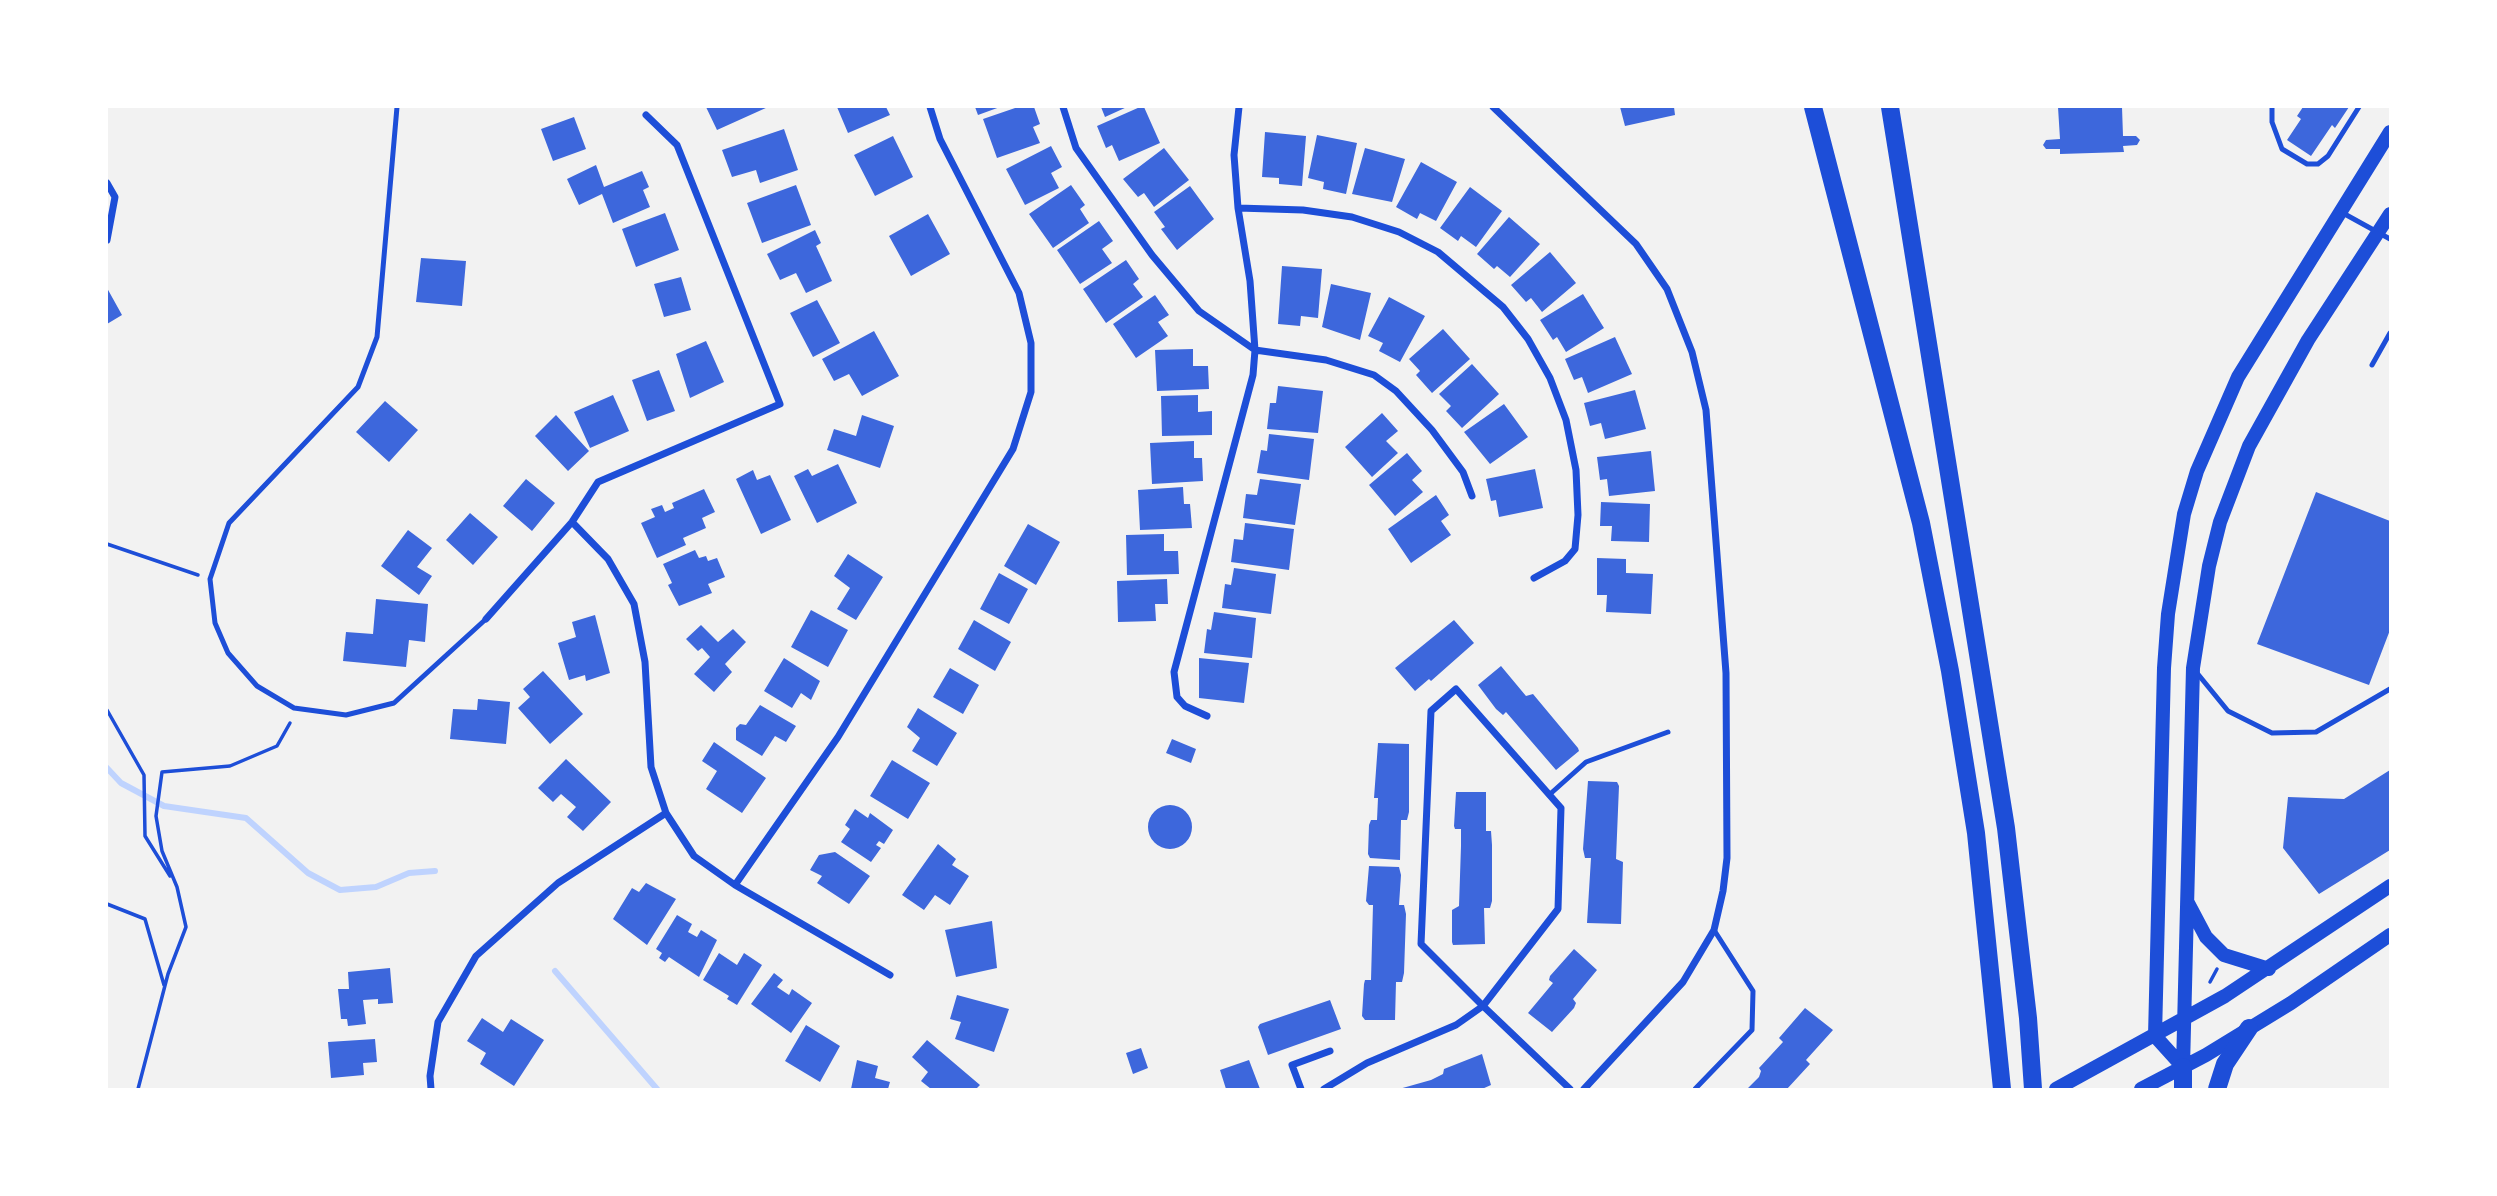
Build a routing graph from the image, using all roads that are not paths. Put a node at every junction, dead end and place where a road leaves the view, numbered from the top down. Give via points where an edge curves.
1 (397, 107) edge
2 (930, 107) edge
3 (1063, 107) edge
4 (1239, 107) edge
5 (1493, 107) edge
6 (1813, 107) edge
7 (1890, 107) edge
8 (2272, 107) edge
9 (2359, 107) edge
10 (646, 116) dead end
11 (2390, 132) edge
12 (107, 183) edge
13 (1238, 208) junction
14 (2341, 212) junction
15 (2390, 214) edge
16 (2384, 235) edge
17 (107, 240) edge
18 (2390, 333) edge
19 (1255, 350) junction
20 (2372, 365) dead end
21 (1472, 496) dead end
22 (572, 522) junction
23 (1534, 578) dead end
24 (486, 619) joint
25 (2193, 668) junction
26 (2390, 689) edge
27 (1207, 716) dead end
28 (1668, 732) dead end
29 (1549, 795) junction
30 (667, 813) junction
31 (735, 885) junction
32 (2390, 886) edge
33 (2188, 902) junction
34 (1714, 930) junction
35 (2390, 935) edge
36 (2269, 969) junction
37 (890, 975) dead end
38 (1483, 1006) junction
39 (2185, 1019) junction
40 (2249, 1028) junction
41 (2155, 1036) junction
42 (1330, 1051) dead end
43 (2183, 1067) junction
44 (431, 1089) edge
45 (1301, 1089) edge
46 (1324, 1089) edge
47 (1570, 1089) edge
48 (1584, 1089) edge
49 (1695, 1089) edge
50 (2002, 1089) edge
51 (2032, 1089) edge
52 (2056, 1089) edge
53 (2141, 1089) edge
54 (2183, 1089) edge
55 (2217, 1089) edge

1 - 24 lane via 377,337 358,387 229,523 211,579 215,623 228,653 257,686 294,708 346,715 394,703
2 - 31 street via 940,139 1019,293 1031,343 1031,391 1013,449 838,737
3 - 19 street via 1076,148 1152,256 1199,311
4 - 13 street via 1234,155
5 - 34 street via 1636,244 1667,289 1692,352 1706,410 1726,673 1727,858
6 - 50 highway via 1921,523 1976,832
7 - 51 highway via 2004,814
8 - 9 lane via 2282,149 2307,164 2318,164 2328,156
10 - 22 street via 677,145 780,404 598,482
11 - 14 main road
12 - 17 street via 115,197
13 - 19 street
13 - 23 street via 1303,210 1399,232 1438,252 1503,307 1550,378 1566,420 1576,470 1574,549 1565,561
14 - 16 lane
14 - 41 main road via 2238,377 2197,471 2184,514 2164,668
15 - 16 main road
16 - 25 main road via 2308,340 2239,469 2209,566
18 - 20 lane
19 - 21 street via 1326,360 1374,375 1396,391 1432,430 1463,472
19 - 27 street via 1253,375 1174,672 1177,697
22 - 24 street
22 - 30 street via 608,559 635,604 645,662 651,767
25 - 26 lane via 2228,711 2272,733 2316,732
25 - 33 main road
28 - 29 lane via 1586,762
29 - 38 street via 1561,808 1558,909
29 - 38 street via 1456,688 1431,711 1421,944
30 - 31 street via 694,856
30 - 44 street via 558,883 477,956 438,1023
31 - 37 street
32 - 36 main road
33 - 36 main road via 2206,937 2224,955
33 - 39 main road
34 - 48 street via 1683,982
34 - 49 lane via 1753,992 1752,1030
35 - 40 main road
36 - 39 main road
38 - 46 street via 1456,1025 1367,1063
38 - 47 street
39 - 41 main road
39 - 43 main road
40 - 43 main road
40 - 55 highway via 2225,1064
41 - 43 main road
41 - 52 main road
42 - 45 street via 1292,1065
43 - 53 main road
43 - 54 highway

